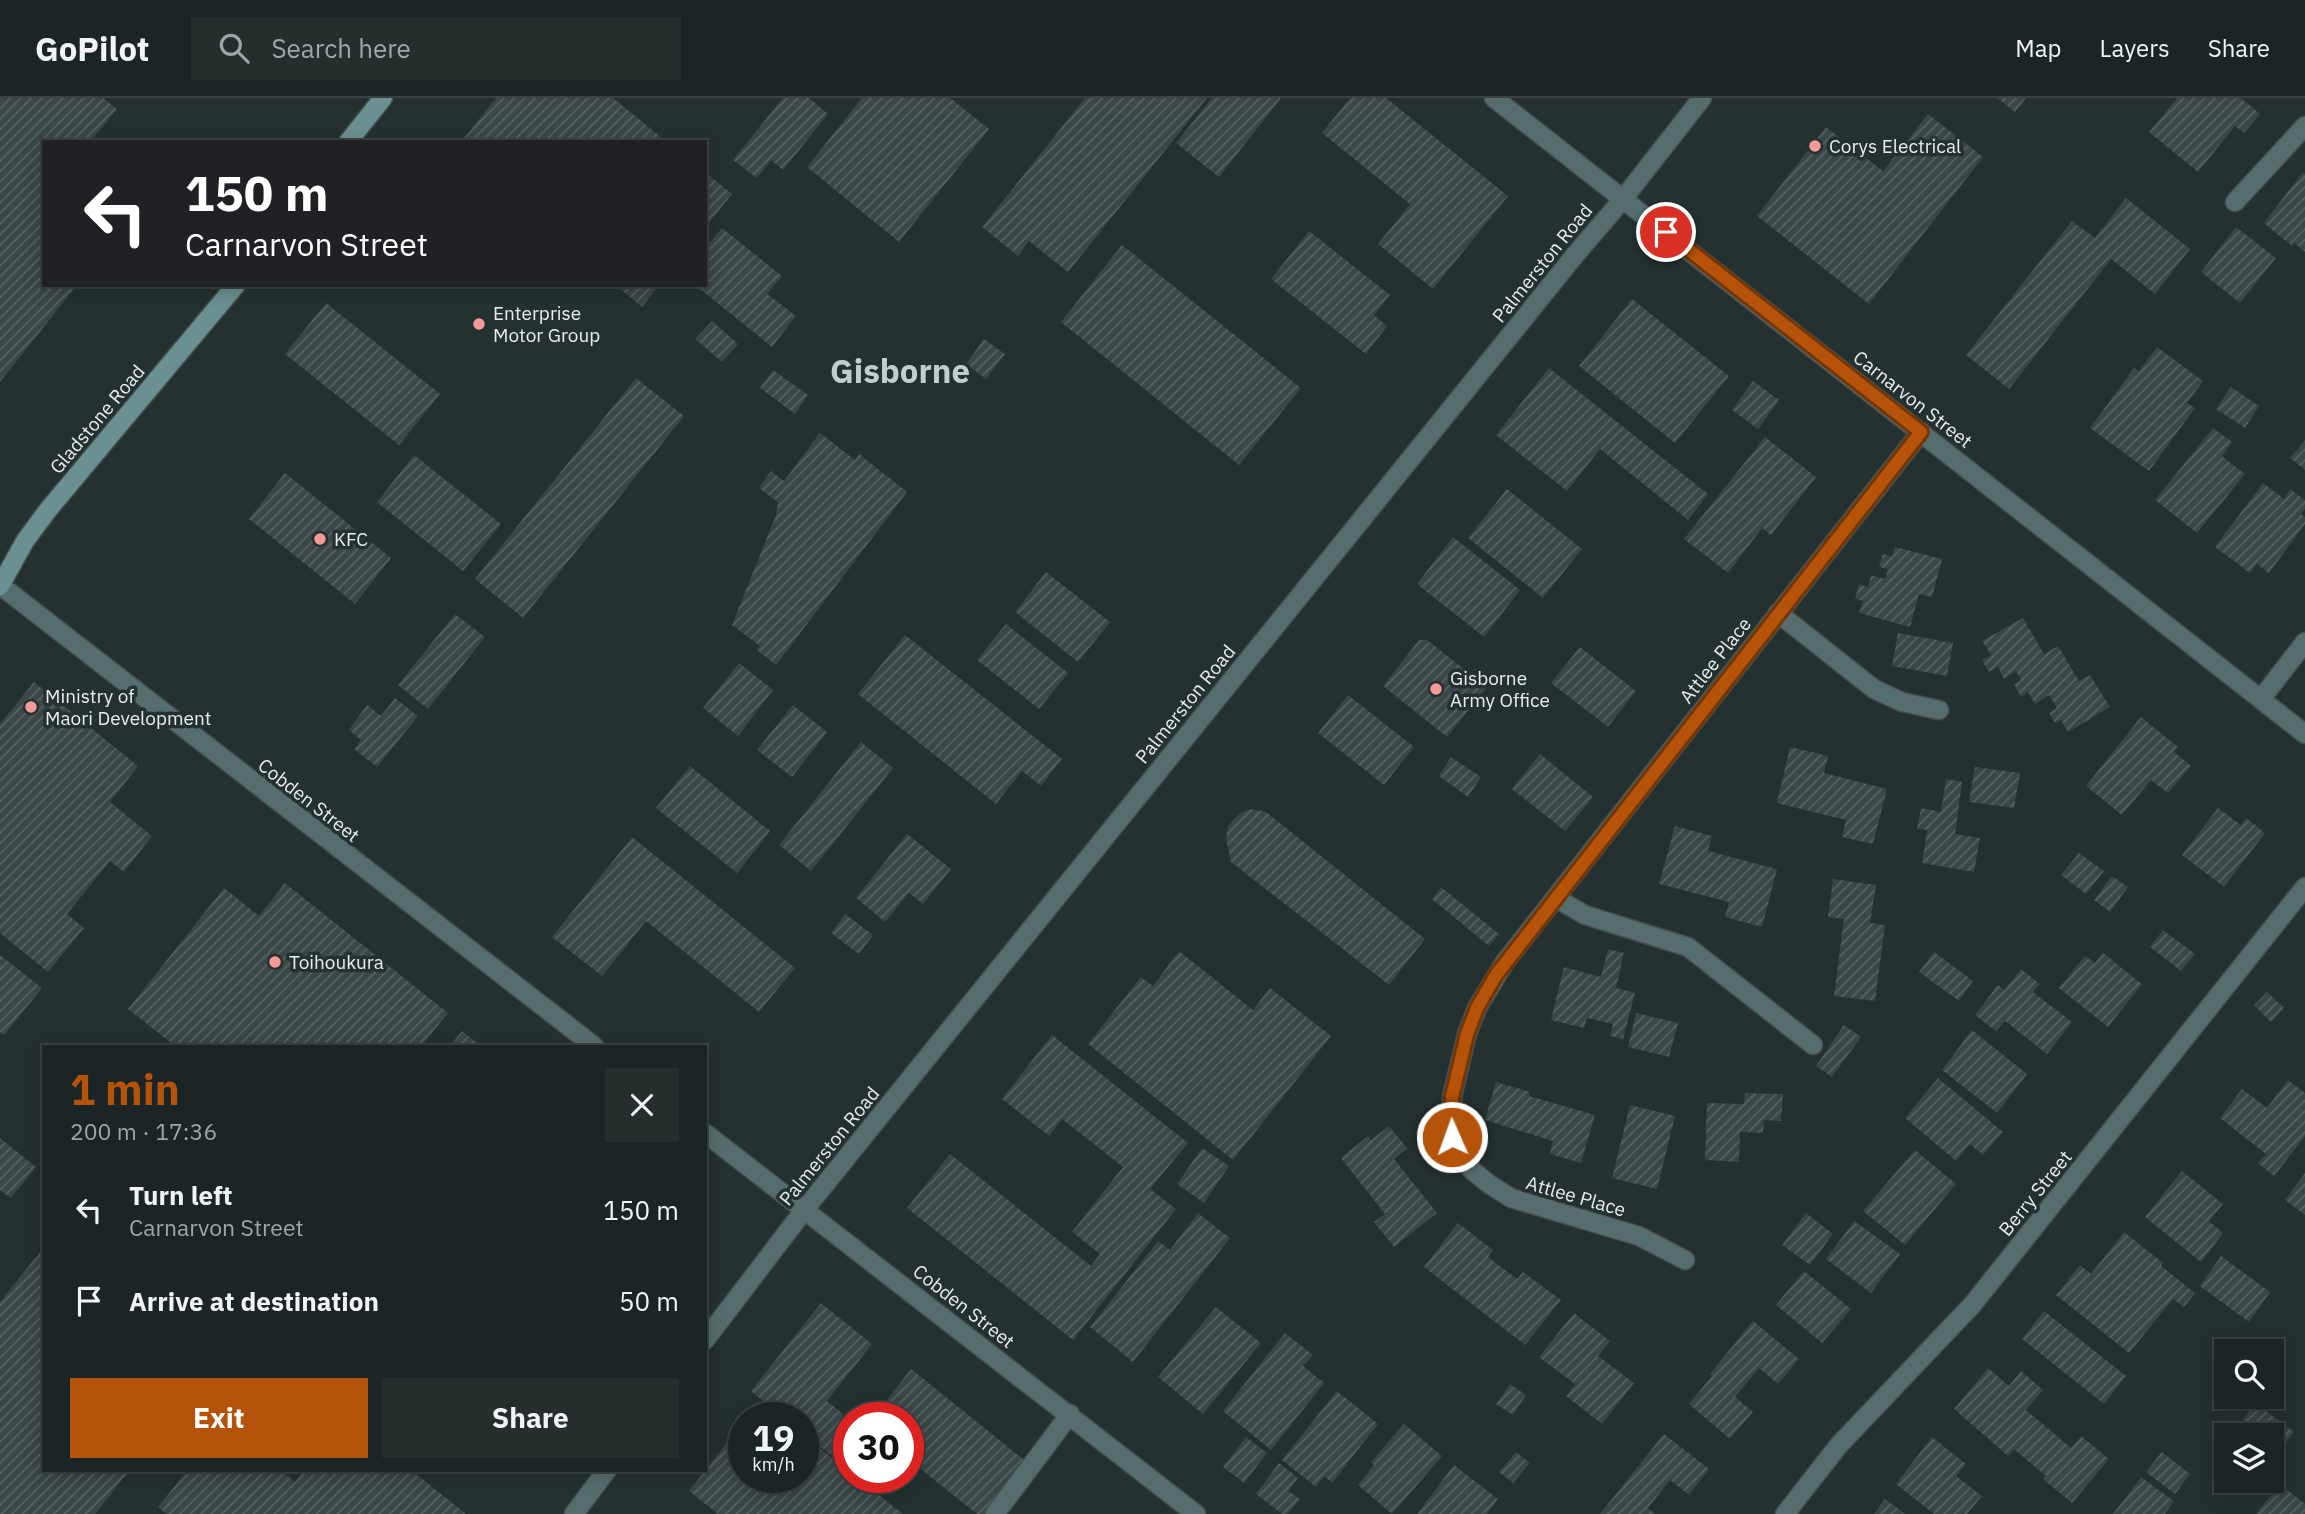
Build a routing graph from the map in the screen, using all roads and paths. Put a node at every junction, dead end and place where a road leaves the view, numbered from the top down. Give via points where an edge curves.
1 (383, 98) edge
2 (1494, 98) edge
3 (1702, 98) edge
4 (2305, 126) edge
5 (350, 140) edge
6 (1623, 199) junction
7 (2235, 202) dead end
8 (234, 287) edge
9 (1921, 432) junction
10 (0, 586) edge
11 (1778, 613) junction
12 (2305, 642) edge
13 (2261, 699) junction
14 (1939, 710) dead end
15 (2305, 734) edge
16 (2305, 887) edge
17 (1556, 898) junction
18 (593, 1045) edge
19 (1813, 1045) dead end
20 (707, 1135) edge
21 (805, 1209) junction
22 (1685, 1260) dead end
23 (707, 1337) edge
24 (1070, 1414) junction
25 (606, 1472) edge
26 (574, 1514) edge
27 (995, 1514) edge
28 (1196, 1514) edge
29 (1785, 1514) edge

1 - 5 main road
2 - 6 street, Carnarvon Street
3 - 6 street, Palmerston Road
4 - 7 street
6 - 9 street, Carnarvon Street
6 - 21 street, Palmerston Road
8 - 10 main road, Gladstone Road via 48,510
9 - 11 street, Attlee Place
9 - 13 street, Carnarvon Street
10 - 18 street, Cobden Street
11 - 14 street, Attlee Place via 1874,689 1902,702
11 - 17 street, Attlee Place
12 - 13 street
13 - 15 street, Carnarvon Street
16 - 29 street, Berry Street via 1973,1304 1839,1445
17 - 19 street via 1585,915 1688,947
17 - 22 street, Attlee Place via 1477,1008 1452,1097 1452,1137 1472,1170 1511,1198 1639,1236
20 - 21 street, Cobden Street
21 - 23 street, Palmerston Road
21 - 24 street, Cobden Street
24 - 27 street
24 - 28 street, Cobden Street
25 - 26 street

